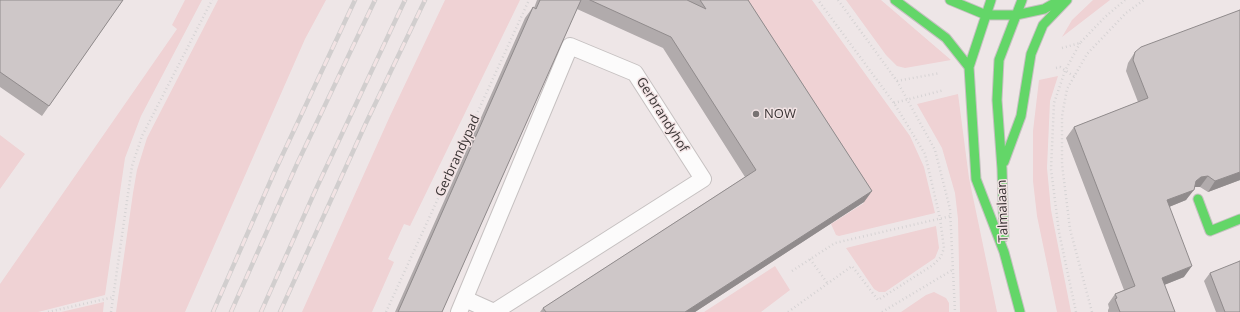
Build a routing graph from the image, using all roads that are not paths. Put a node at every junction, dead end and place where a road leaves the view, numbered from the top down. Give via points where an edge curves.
1 (895, 0) edge
2 (950, 0) edge
3 (991, 0) edge
4 (1022, 0) edge
5 (1060, 0) edge
6 (1067, 0) edge
7 (986, 15) junction
8 (1016, 15) junction
9 (969, 67) junction
10 (1002, 169) junction
11 (1198, 199) dead end
12 (1240, 219) edge
13 (1004, 252) junction
14 (462, 306) edge
15 (494, 312) edge
16 (1020, 312) edge

1 - 9 main road via 946,38
2 - 7 main road
3 - 7 main road, Talmalaan
4 - 8 main road, Talmalaan
5 - 8 main road via 1044,9
6 - 10 main road via 1043,24 1031,54 1021,116
7 - 8 main road
7 - 9 main road, Talmalaan
8 - 10 main road, Talmalaan via 999,60 997,100
9 - 13 main road, Talmalaan via 968,84 976,179
10 - 13 main road, Talmalaan
11 - 12 main road via 1210,231
13 - 16 main road, Talmalaan
14 - 15 lane, Gerbrandyhof
14 - 15 lane, Gerbrandyhof via 570,46 636,73 703,179

